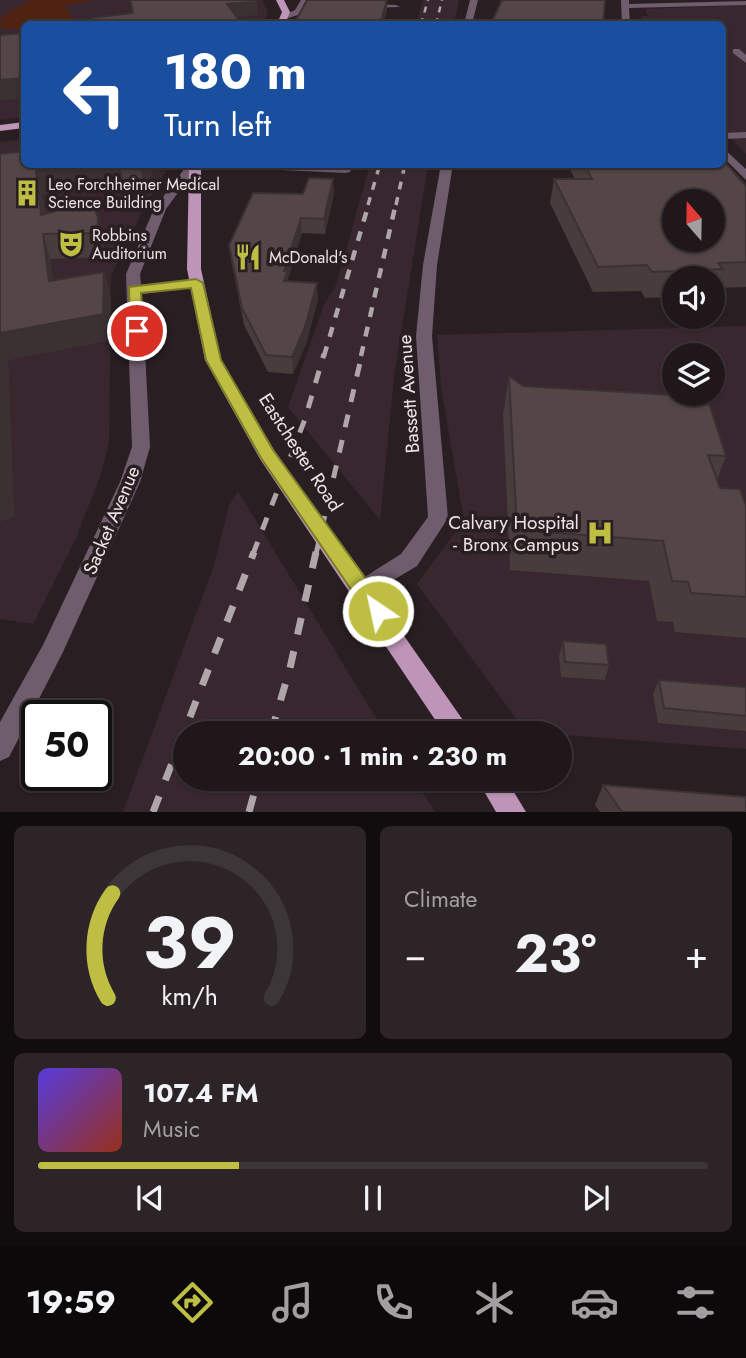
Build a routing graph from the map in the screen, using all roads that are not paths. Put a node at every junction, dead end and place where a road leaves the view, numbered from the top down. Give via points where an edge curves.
1 (280, 0) edge
2 (474, 0) edge
3 (669, 0) edge
4 (691, 0) edge
5 (732, 0) edge
6 (711, 2) edge
7 (746, 2) edge
8 (306, 3) edge
9 (625, 3) edge
10 (359, 6) edge
11 (396, 7) edge
12 (283, 21) edge
13 (469, 21) edge
14 (626, 21) edge
15 (736, 51) dead end
16 (746, 60) edge
17 (21, 125) edge
18 (0, 128) edge
19 (21, 131) edge
20 (0, 134) edge
21 (746, 135) edge
22 (726, 136) edge
23 (726, 154) edge
24 (192, 168) edge
25 (195, 168) edge
26 (446, 168) edge
27 (746, 176) edge
28 (196, 283) junction
29 (134, 290) junction
30 (363, 589) junction
31 (451, 721) edge
32 (0, 748) edge
33 (498, 791) edge
34 (512, 812) edge

1 - 12 main road via 286,12
2 - 13 street
3 - 9 street
4 - 6 street
5 - 7 street
6 - 7 street
6 - 9 street
8 - 12 street
9 - 14 street
10 - 11 street
15 - 16 street
17 - 18 main road
19 - 20 main road
21 - 22 street
23 - 27 street
24 - 29 street, Sacket Avenue via 160,209 133,274
25 - 28 main road, Eastchester Road
26 - 30 street, Bassett Avenue via 424,336 438,518 409,560
28 - 29 street
28 - 30 main road, Eastchester Road via 213,360 267,454
29 - 32 street, Sacket Avenue via 141,447 87,577
30 - 31 main road, Eastchester Road
33 - 34 main road

